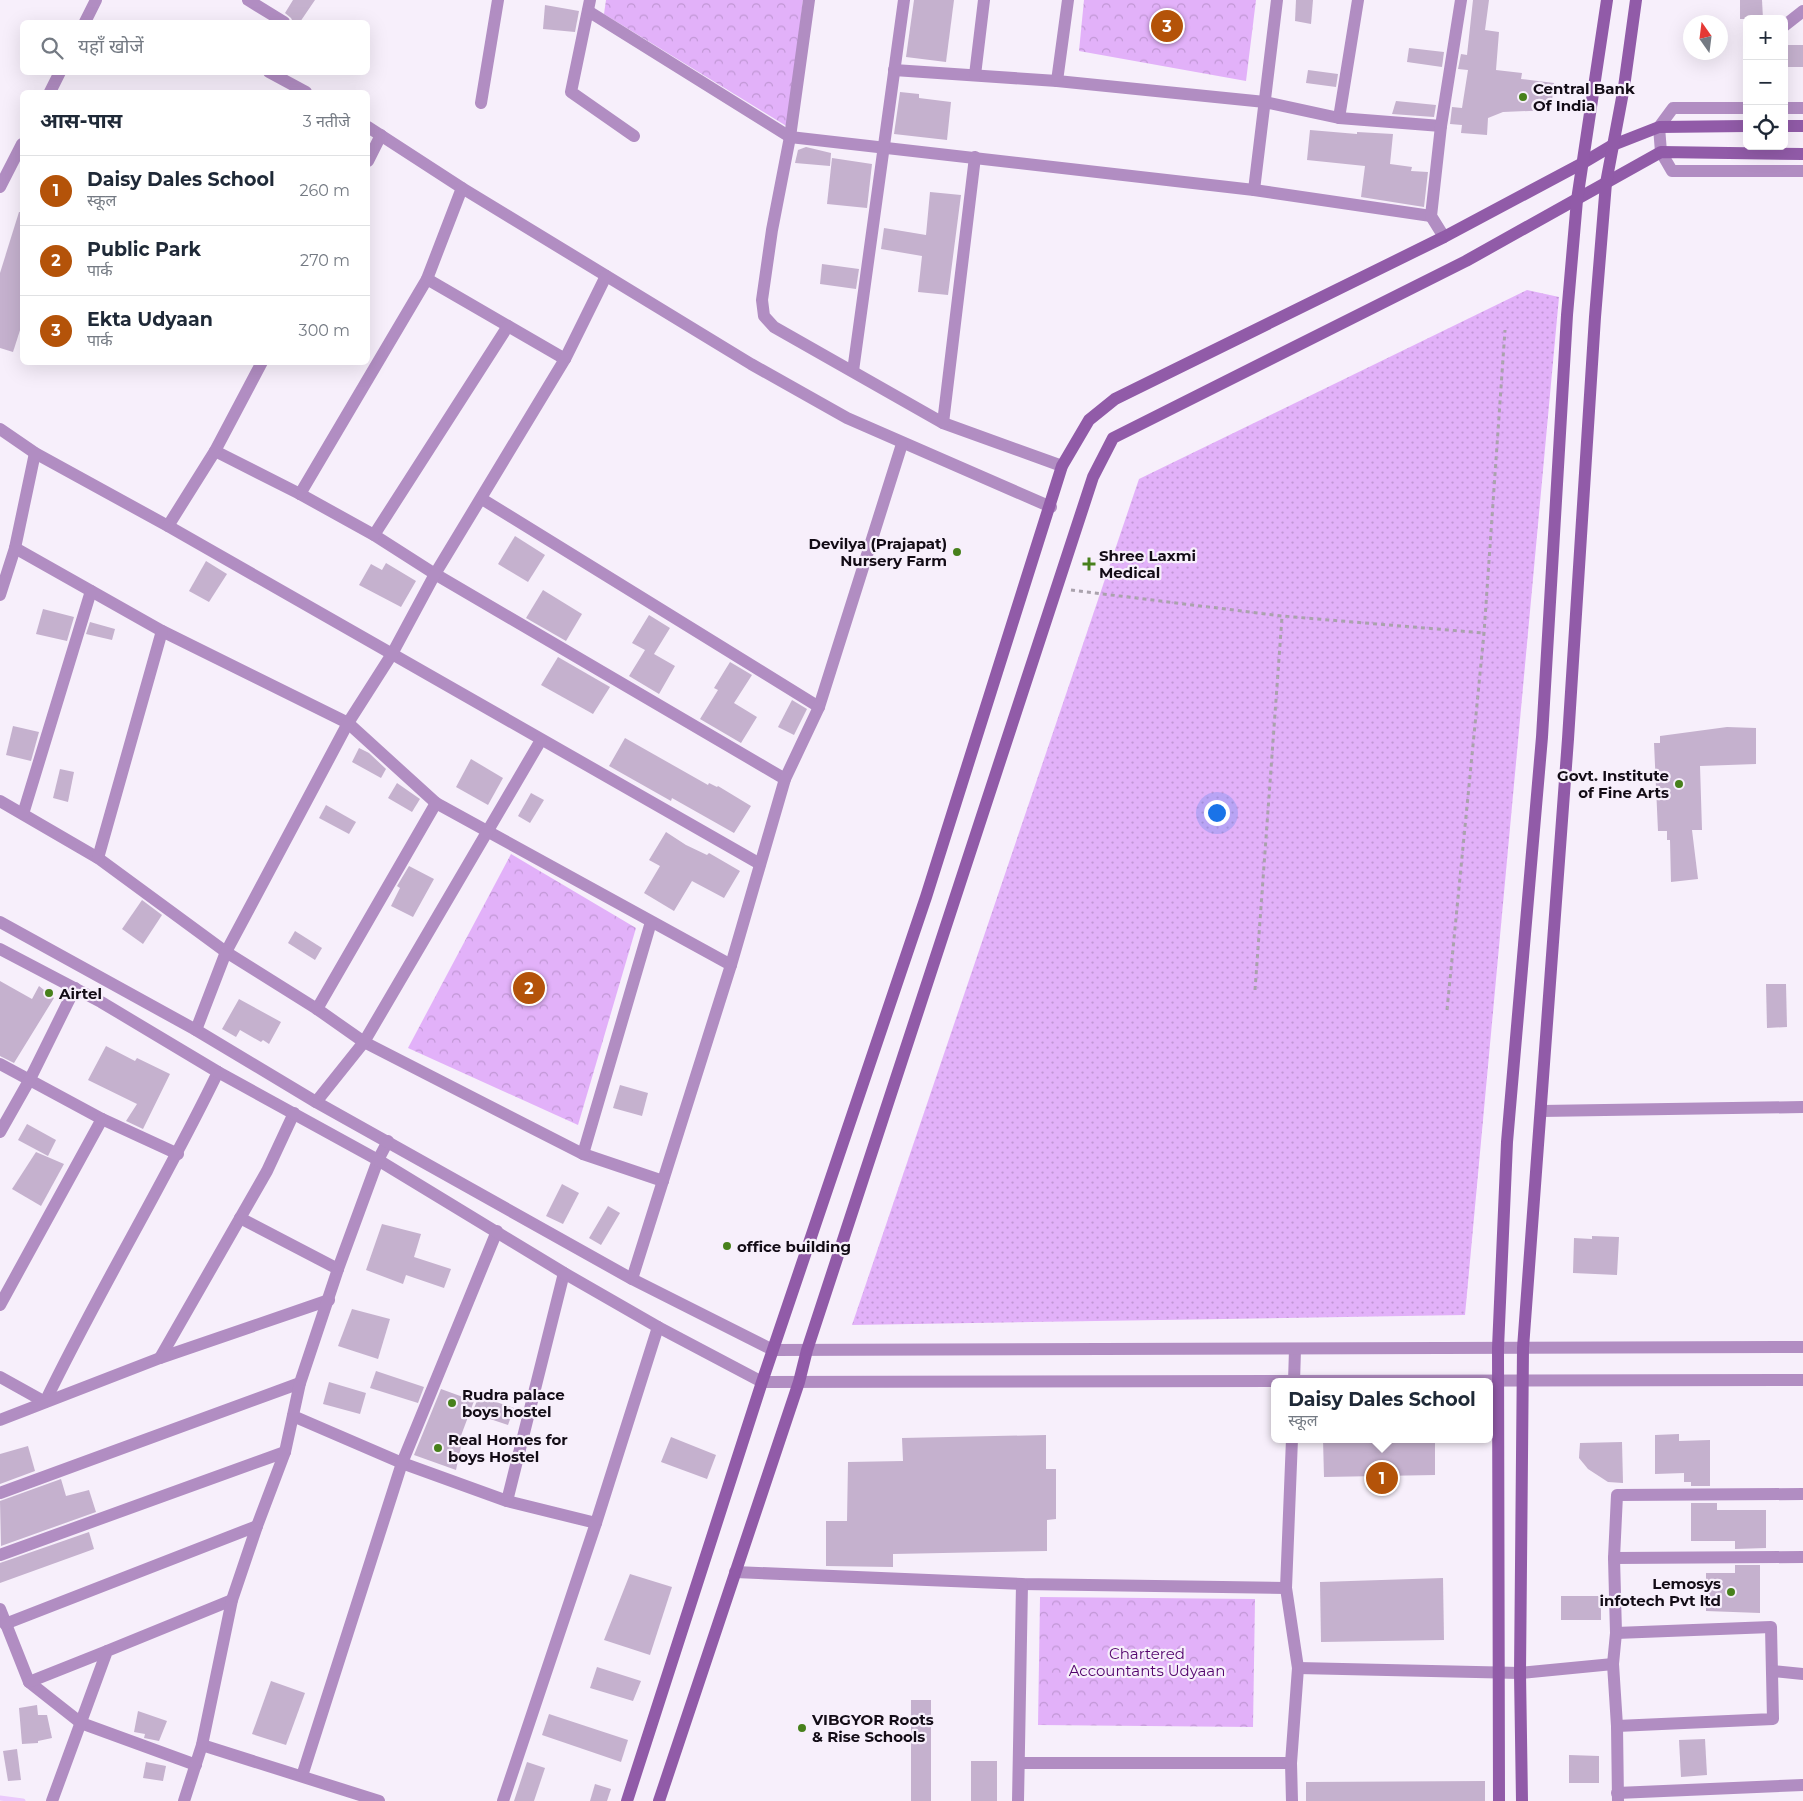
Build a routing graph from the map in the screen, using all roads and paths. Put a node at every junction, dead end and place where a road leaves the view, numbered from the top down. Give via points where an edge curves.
1 (96, 0) edge
2 (248, 0) edge
3 (498, 0) edge
4 (809, 0) edge
5 (904, 0) edge
6 (984, 0) edge
7 (1068, 0) edge
8 (1277, 0) edge
9 (1358, 0) edge
10 (1461, 0) edge
11 (1607, 0) edge
12 (1636, 0) edge
13 (589, 6) edge
14 (1803, 11) edge
15 (86, 20) edge
16 (281, 20) edge
17 (1788, 23) edge
18 (894, 70) junction
19 (58, 75) edge
20 (275, 75) edge
21 (974, 75) junction
22 (1057, 81) junction
23 (51, 90) edge
24 (302, 90) edge
25 (1265, 102) junction
26 (481, 103) dead end
27 (1743, 108) edge
28 (1788, 108) edge
29 (1803, 108) edge
30 (1339, 118) junction
31 (1441, 126) junction
32 (1743, 126) edge
33 (1788, 126) edge
34 (1803, 126) edge
35 (1659, 127) junction
36 (370, 129) edge
37 (381, 135) junction
38 (634, 136) dead end
39 (790, 137) junction
40 (1613, 145) junction
41 (883, 146) junction
42 (20, 148) edge
43 (1661, 152) junction
44 (1803, 154) edge
45 (370, 157) edge
46 (975, 157) junction
47 (1581, 164) junction
48 (1803, 171) edge
49 (1606, 183) junction
50 (0, 187) edge
51 (462, 188) junction
52 (1254, 190) junction
53 (1577, 200) junction
54 (1431, 216) junction
55 (1444, 237) junction
56 (606, 276) junction
57 (427, 278) junction
58 (508, 326) junction
59 (1505, 330) dead end
60 (565, 359) junction
61 (260, 365) edge
62 (853, 371) junction
63 (942, 423) junction
64 (0, 430) edge
65 (902, 444) junction
66 (215, 451) junction
67 (35, 454) junction
68 (1062, 466) junction
69 (300, 494) junction
70 (482, 500) junction
71 (1051, 507) junction
72 (168, 526) junction
73 (374, 535) junction
74 (14, 548) junction
75 (434, 574) junction
76 (1058, 588) junction
77 (91, 592) junction
78 (0, 595) edge
79 (1282, 616) junction
80 (162, 632) junction
81 (1484, 633) junction
82 (392, 654) junction
83 (819, 708) junction
84 (348, 723) junction
85 (541, 740) junction
86 (785, 779) junction
87 (0, 801) edge
88 (436, 803) junction
89 (23, 814) junction
90 (489, 831) junction
91 (98, 858) junction
92 (760, 864) junction
93 (0, 922) edge
94 (651, 922) junction
95 (0, 949) edge
96 (226, 952) junction
97 (731, 965) junction
98 (75, 988) junction
99 (1255, 990) dead end
100 (316, 1009) junction
101 (1447, 1010) dead end
102 (196, 1030) junction
103 (364, 1042) junction
104 (0, 1064) edge
105 (218, 1072) junction
106 (30, 1078) junction
107 (316, 1102) junction
108 (1803, 1107) edge
109 (1541, 1111) junction
110 (294, 1113) junction
111 (102, 1119) junction
112 (0, 1132) edge
113 (388, 1140) junction
114 (178, 1154) junction
115 (583, 1154) junction
116 (378, 1160) junction
117 (663, 1181) junction
118 (240, 1218) junction
119 (498, 1231) junction
120 (338, 1269) junction
121 (564, 1273) junction
122 (632, 1279) junction
123 (329, 1300) junction
124 (0, 1304) edge
125 (658, 1327) junction
126 (1803, 1347) edge
127 (1295, 1348) junction
128 (1498, 1348) junction
129 (1523, 1348) junction
130 (773, 1350) junction
131 (807, 1350) junction
132 (160, 1358) junction
133 (0, 1377) edge
134 (1294, 1378) edge
135 (1493, 1380) edge
136 (1499, 1380) junction
137 (1524, 1380) junction
138 (1803, 1380) edge
139 (1271, 1381) edge
140 (762, 1382) junction
141 (799, 1382) junction
142 (300, 1383) junction
143 (45, 1402) junction
144 (293, 1416) junction
145 (0, 1420) edge
146 (1292, 1443) edge
147 (285, 1452) junction
148 (402, 1463) junction
149 (0, 1493) edge
150 (1803, 1494) edge
151 (507, 1501) junction
152 (596, 1522) junction
153 (257, 1526) junction
154 (0, 1555) edge
155 (1614, 1558) junction
156 (1803, 1558) edge
157 (735, 1572) junction
158 (1022, 1584) junction
159 (1286, 1588) junction
160 (232, 1600) junction
161 (0, 1609) edge
162 (5, 1624) junction
163 (1616, 1633) junction
164 (107, 1651) junction
165 (1613, 1664) junction
166 (1298, 1668) junction
167 (1772, 1671) junction
168 (1497, 1672) junction
169 (1520, 1673) junction
170 (1803, 1674) edge
171 (29, 1682) junction
172 (81, 1723) junction
173 (1617, 1726) junction
174 (202, 1745) junction
175 (1020, 1763) junction
176 (1291, 1764) junction
177 (196, 1765) junction
178 (302, 1776) junction
179 (1803, 1785) edge
180 (1617, 1797) edge
181 (52, 1801) edge
182 (184, 1801) edge
183 (379, 1801) edge
184 (503, 1801) edge
185 (627, 1801) edge
186 (659, 1801) edge
187 (1018, 1801) edge
188 (1292, 1801) edge
189 (1499, 1801) edge
190 (1522, 1801) edge

1 - 15 street
2 - 16 street
3 - 26 street
4 - 39 street
5 - 18 street
6 - 21 street
7 - 22 street
8 - 25 street
9 - 30 street
10 - 31 street
11 - 47 main road
12 - 40 main road
13 - 38 street via 571,92
13 - 39 street
14 - 17 street
18 - 21 street
18 - 41 street
19 - 23 street
20 - 24 street
21 - 22 street
22 - 25 street
25 - 30 street
25 - 52 street
27 - 35 street via 1673,108
28 - 29 street
30 - 31 street
31 - 54 street
32 - 35 main road
33 - 34 main road
35 - 40 main road
35 - 43 street
36 - 37 street
37 - 45 street
37 - 51 street
39 - 41 street
39 - 62 street via 772,230 762,308 774,327
40 - 47 main road
40 - 49 main road
41 - 46 street
41 - 62 street
42 - 50 street
43 - 44 main road
43 - 48 street via 1672,171
43 - 49 main road
46 - 52 street
46 - 63 street
47 - 53 main road
47 - 55 main road
49 - 53 main road
49 - 109 main road via 1594,317
51 - 56 street
51 - 57 street
52 - 54 street
53 - 76 main road via 1466,261 1113,438 1093,477
53 - 128 main road via 1542,737 1507,1142
54 - 55 street
55 - 68 main road via 1115,400 1089,420
56 - 60 street
56 - 65 street via 751,364 847,418
57 - 58 street
57 - 69 street
58 - 60 street
58 - 73 street
59 - 81 path
60 - 70 street
61 - 66 street
62 - 63 street
63 - 68 street
64 - 67 street
65 - 71 street
65 - 83 street
66 - 69 street
66 - 72 street
67 - 72 street
67 - 74 street
68 - 71 main road
69 - 73 street
70 - 75 street
70 - 83 street
71 - 130 main road via 926,897
72 - 82 street
73 - 75 street
74 - 77 street
74 - 78 street
75 - 82 street
75 - 86 street
76 - 79 path
76 - 131 main road
77 - 80 street
77 - 89 street
79 - 81 path
79 - 99 path
80 - 84 street
80 - 91 street
81 - 101 path
82 - 84 street
82 - 85 street
83 - 86 street
84 - 88 street
84 - 96 street
85 - 90 street
85 - 92 street
86 - 92 street
87 - 89 street
88 - 90 street
88 - 100 street
89 - 91 street
90 - 94 street
90 - 103 street
91 - 96 street
92 - 97 street
93 - 102 street
94 - 97 street
94 - 115 street
95 - 98 street
96 - 100 street
96 - 102 street
97 - 117 street
98 - 105 street
98 - 106 street
100 - 103 street
102 - 107 street
103 - 107 street
103 - 115 street
104 - 106 street
105 - 110 street
105 - 114 street
106 - 111 street
106 - 112 street
107 - 113 street
108 - 109 street
109 - 129 main road
110 - 116 street
110 - 118 street via 267,1171
111 - 114 street
111 - 124 street
113 - 116 street
113 - 122 street
114 - 143 street via 79,1332
115 - 117 street
116 - 119 street
116 - 120 street
117 - 122 street
118 - 120 street
118 - 132 street
119 - 121 street
119 - 148 street
120 - 123 street
121 - 125 street
121 - 151 street
122 - 130 street
123 - 132 street
123 - 142 street
125 - 140 street
125 - 152 street
126 - 129 street
127 - 128 street
127 - 131 street
127 - 134 street
128 - 129 street
128 - 136 main road
129 - 137 main road
130 - 131 street
130 - 140 main road
131 - 141 main road
132 - 143 street
133 - 143 street
135 - 136 street
136 - 137 street
136 - 168 main road
137 - 138 street
137 - 169 main road
139 - 141 street
140 - 141 street
140 - 185 main road
141 - 157 main road
142 - 144 street
142 - 149 street
143 - 145 street
144 - 147 street
144 - 148 street
146 - 159 street
147 - 153 street
147 - 154 street
148 - 151 street
148 - 178 street
150 - 155 street via 1617,1496
151 - 152 street
152 - 184 street
153 - 160 street
153 - 162 street
155 - 156 street
155 - 163 street
157 - 158 street
157 - 186 main road
158 - 159 street
158 - 175 street
159 - 166 street
160 - 164 street
160 - 174 street
161 - 162 street
162 - 171 street
163 - 165 street
163 - 167 street via 1771,1627
164 - 171 street
164 - 172 street
165 - 169 street
165 - 173 street
166 - 168 street
166 - 176 street
167 - 170 street
167 - 173 street via 1772,1719
168 - 169 street
168 - 189 main road
169 - 190 main road
171 - 172 street
172 - 177 street
172 - 181 street
173 - 180 street
174 - 177 street
174 - 178 street
175 - 176 street
175 - 187 street
176 - 188 street
177 - 182 street
178 - 183 street
179 - 180 street

